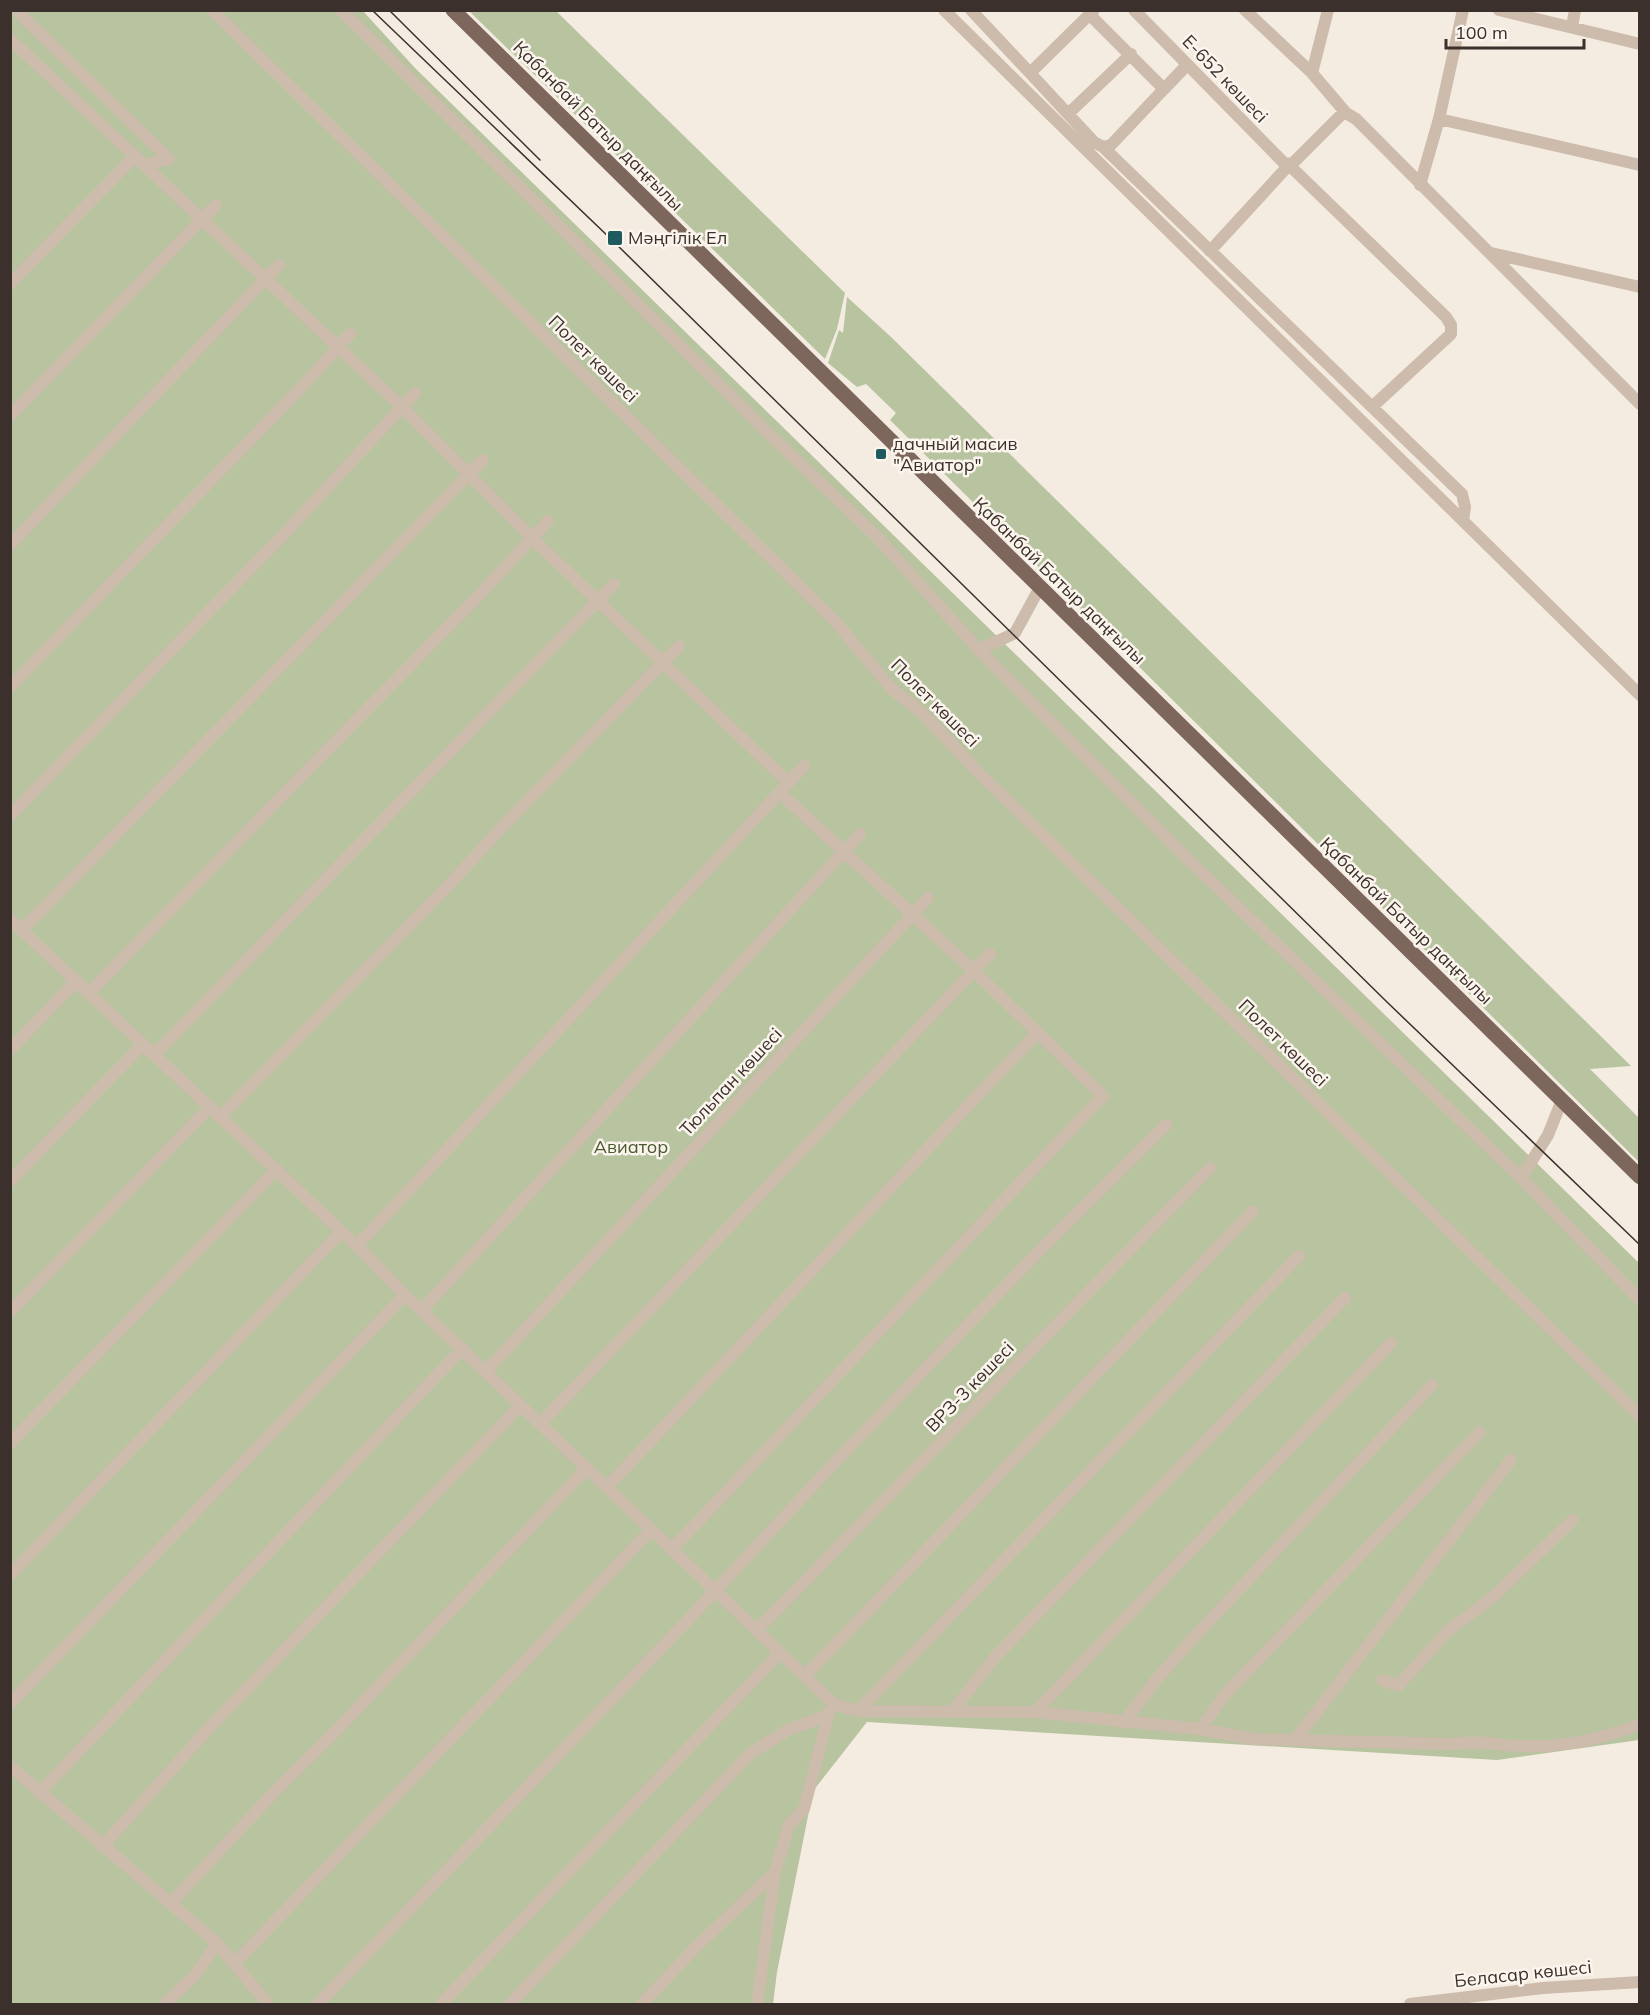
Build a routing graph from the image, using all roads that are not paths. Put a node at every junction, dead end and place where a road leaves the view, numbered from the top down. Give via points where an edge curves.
1 (16, 10) edge
2 (212, 10) edge
3 (341, 10) edge
4 (453, 10) edge
5 (944, 10) edge
6 (971, 10) edge
7 (1134, 10) edge
8 (1245, 10) edge
9 (1328, 10) edge
10 (1463, 10) edge
11 (1499, 10) edge
12 (1575, 10) edge
13 (1092, 13) edge
14 (1572, 27) junction
15 (10, 39) edge
16 (1640, 44) edge
17 (1131, 54) junction
18 (1187, 65) junction
19 (1029, 73) junction
20 (1312, 73) junction
21 (1164, 89) junction
22 (1069, 113) junction
23 (1346, 113) junction
24 (1438, 119) junction
25 (1103, 147) junction
26 (135, 156) junction
27 (1291, 164) junction
28 (145, 165) junction
29 (1640, 165) edge
30 (1420, 185) junction
31 (216, 205) dead end
32 (202, 218) junction
33 (1210, 251) junction
34 (1489, 253) junction
35 (279, 265) dead end
36 (265, 279) junction
37 (10, 284) edge
38 (1640, 287) edge
39 (350, 334) dead end
40 (337, 347) junction
41 (415, 393) dead end
42 (1640, 404) edge
43 (1372, 407) junction
44 (403, 408) junction
45 (10, 416) edge
46 (483, 459) dead end
47 (469, 474) junction
48 (548, 521) dead end
49 (1463, 521) junction
50 (532, 538) junction
51 (10, 545) edge
52 (614, 584) dead end
53 (1040, 589) junction
54 (600, 600) junction
55 (679, 646) dead end
56 (979, 650) junction
57 (663, 664) junction
58 (10, 687) edge
59 (1640, 695) edge
60 (804, 766) dead end
61 (789, 783) junction
62 (780, 793) junction
63 (10, 816) edge
64 (860, 834) dead end
65 (843, 854) junction
66 (928, 898) dead end
67 (912, 917) junction
68 (11, 921) edge
69 (23, 929) junction
70 (990, 954) dead end
71 (974, 971) junction
72 (77, 980) junction
73 (90, 992) junction
74 (1037, 1033) junction
75 (143, 1044) junction
76 (10, 1050) edge
77 (155, 1054) junction
78 (1562, 1100) junction
79 (210, 1107) junction
80 (221, 1116) junction
81 (1166, 1125) dead end
82 (1210, 1168) dead end
83 (277, 1169) junction
84 (1640, 1177) edge
85 (1521, 1179) junction
86 (10, 1181) edge
87 (1253, 1211) dead end
88 (341, 1232) junction
89 (357, 1246) junction
90 (1299, 1256) dead end
91 (405, 1296) junction
92 (1345, 1298) dead end
93 (1640, 1300) edge
94 (422, 1310) junction
95 (10, 1312) edge
96 (1391, 1343) dead end
97 (463, 1348) junction
98 (487, 1370) junction
99 (1432, 1385) dead end
100 (521, 1405) junction
101 (1640, 1416) edge
102 (541, 1424) junction
103 (1480, 1432) dead end
104 (10, 1443) edge
105 (1511, 1460) dead end
106 (586, 1469) junction
107 (607, 1487) junction
108 (1573, 1520) dead end
109 (651, 1530) junction
110 (671, 1550) junction
111 (10, 1575) edge
112 (714, 1591) junction
113 (756, 1631) junction
114 (778, 1654) junction
115 (805, 1676) junction
116 (1382, 1680) dead end
117 (10, 1704) edge
118 (834, 1704) junction
119 (954, 1709) junction
120 (858, 1711) junction
121 (1035, 1712) junction
122 (826, 1716) junction
123 (1123, 1723) junction
124 (1640, 1724) edge
125 (1200, 1729) junction
126 (1295, 1740) junction
127 (10, 1766) edge
128 (39, 1793) junction
129 (102, 1847) junction
130 (775, 1872) junction
131 (172, 1902) junction
132 (217, 1943) junction
133 (234, 1964) junction
134 (1640, 1982) edge
135 (165, 2004) edge
136 (268, 2004) edge
137 (318, 2004) edge
138 (441, 2004) edge
139 (510, 2004) edge
140 (642, 2004) edge
141 (757, 2004) edge
142 (1410, 2004) edge

1 - 28 street via 169,159
2 - 101 street, Полет көшесі via 835,621 891,687
3 - 56 street via 877,537
4 - 53 main road, Қабанбай Батыр даңғылы
5 - 49 street
6 - 19 street
7 - 18 street, Е-652 көшесі
8 - 20 street
9 - 20 street
10 - 24 street
11 - 14 street
12 - 14 street
13 - 17 street
13 - 19 street
14 - 16 street
15 - 26 street
17 - 21 street
17 - 22 street
18 - 21 street
18 - 27 street, Е-652 көшесі via 1279,161
19 - 22 street
20 - 23 street
21 - 25 street via 1111,145
22 - 25 street
23 - 27 street
23 - 30 street
24 - 29 street
24 - 30 street
25 - 33 street
26 - 28 street
26 - 37 street
27 - 33 street
27 - 43 street, Е-652 көшесі via 1451,325 1451,334
28 - 32 street
30 - 34 street
31 - 32 street
32 - 36 street
32 - 45 street
33 - 43 street
34 - 38 street
34 - 42 street
35 - 36 street
36 - 40 street
36 - 51 street
39 - 40 street
40 - 44 street
40 - 58 street
41 - 44 street
43 - 49 street via 1462,494 1466,507
44 - 47 street
44 - 63 street
46 - 47 street
47 - 50 street
47 - 69 street
48 - 50 street
49 - 59 street
50 - 54 street
50 - 73 street
52 - 54 street
53 - 56 street via 1015,633
53 - 78 main road, Қабанбай Батыр даңғылы
54 - 57 street
54 - 77 street
55 - 57 street
56 - 85 street via 1192,863
57 - 61 street
57 - 80 street
60 - 61 street
61 - 62 street
62 - 65 street
62 - 89 street
64 - 65 street
65 - 67 street
65 - 94 street
66 - 67 street, Тюльпан көшесі
67 - 71 street
67 - 98 street, Тюльпан көшесі
68 - 69 street
69 - 72 street
70 - 71 street
71 - 74 street
71 - 102 street
72 - 73 street
72 - 76 street
73 - 75 street
74 - 107 street
74 - 110 street via 1103,1096
75 - 77 street
75 - 86 street
77 - 79 street
78 - 84 main road, Қабанбай Батыр даңғылы
78 - 85 street via 1548,1135
79 - 80 street
79 - 95 street
80 - 83 street
81 - 112 street via 1048,1242
82 - 113 street, ВРЗ-3 көшесі
83 - 88 street
83 - 104 street
85 - 93 street
87 - 115 street
88 - 89 street
88 - 111 street
89 - 91 street
90 - 120 street
91 - 94 street
91 - 117 street
92 - 119 street via 996,1656
94 - 97 street
96 - 121 street
97 - 98 street
97 - 128 street
98 - 100 street
99 - 123 street via 1196,1635
100 - 102 street
100 - 129 street via 210,1728
102 - 106 street
103 - 125 street via 1227,1692
105 - 126 street
106 - 107 street
106 - 131 street
107 - 109 street
108 - 116 street via 1493,1597 1449,1630 1398,1686
109 - 110 street
109 - 133 street
110 - 112 street
112 - 113 street
112 - 137 street
113 - 114 street
114 - 115 street
114 - 138 street
115 - 118 street
118 - 120 street
118 - 122 street
119 - 120 street
119 - 121 street
121 - 123 street
122 - 130 street via 804,1809 789,1825
122 - 139 street via 788,1730 751,1753
123 - 125 street
124 - 126 street via 1574,1743 1521,1746 1473,1741 1454,1744
125 - 126 street via 1254,1739
127 - 128 street
128 - 129 street
129 - 131 street
130 - 140 street
130 - 141 street
131 - 132 street
132 - 133 street
132 - 135 street via 196,1974
133 - 136 street
134 - 142 street, Беласар көшесі via 1544,1988

